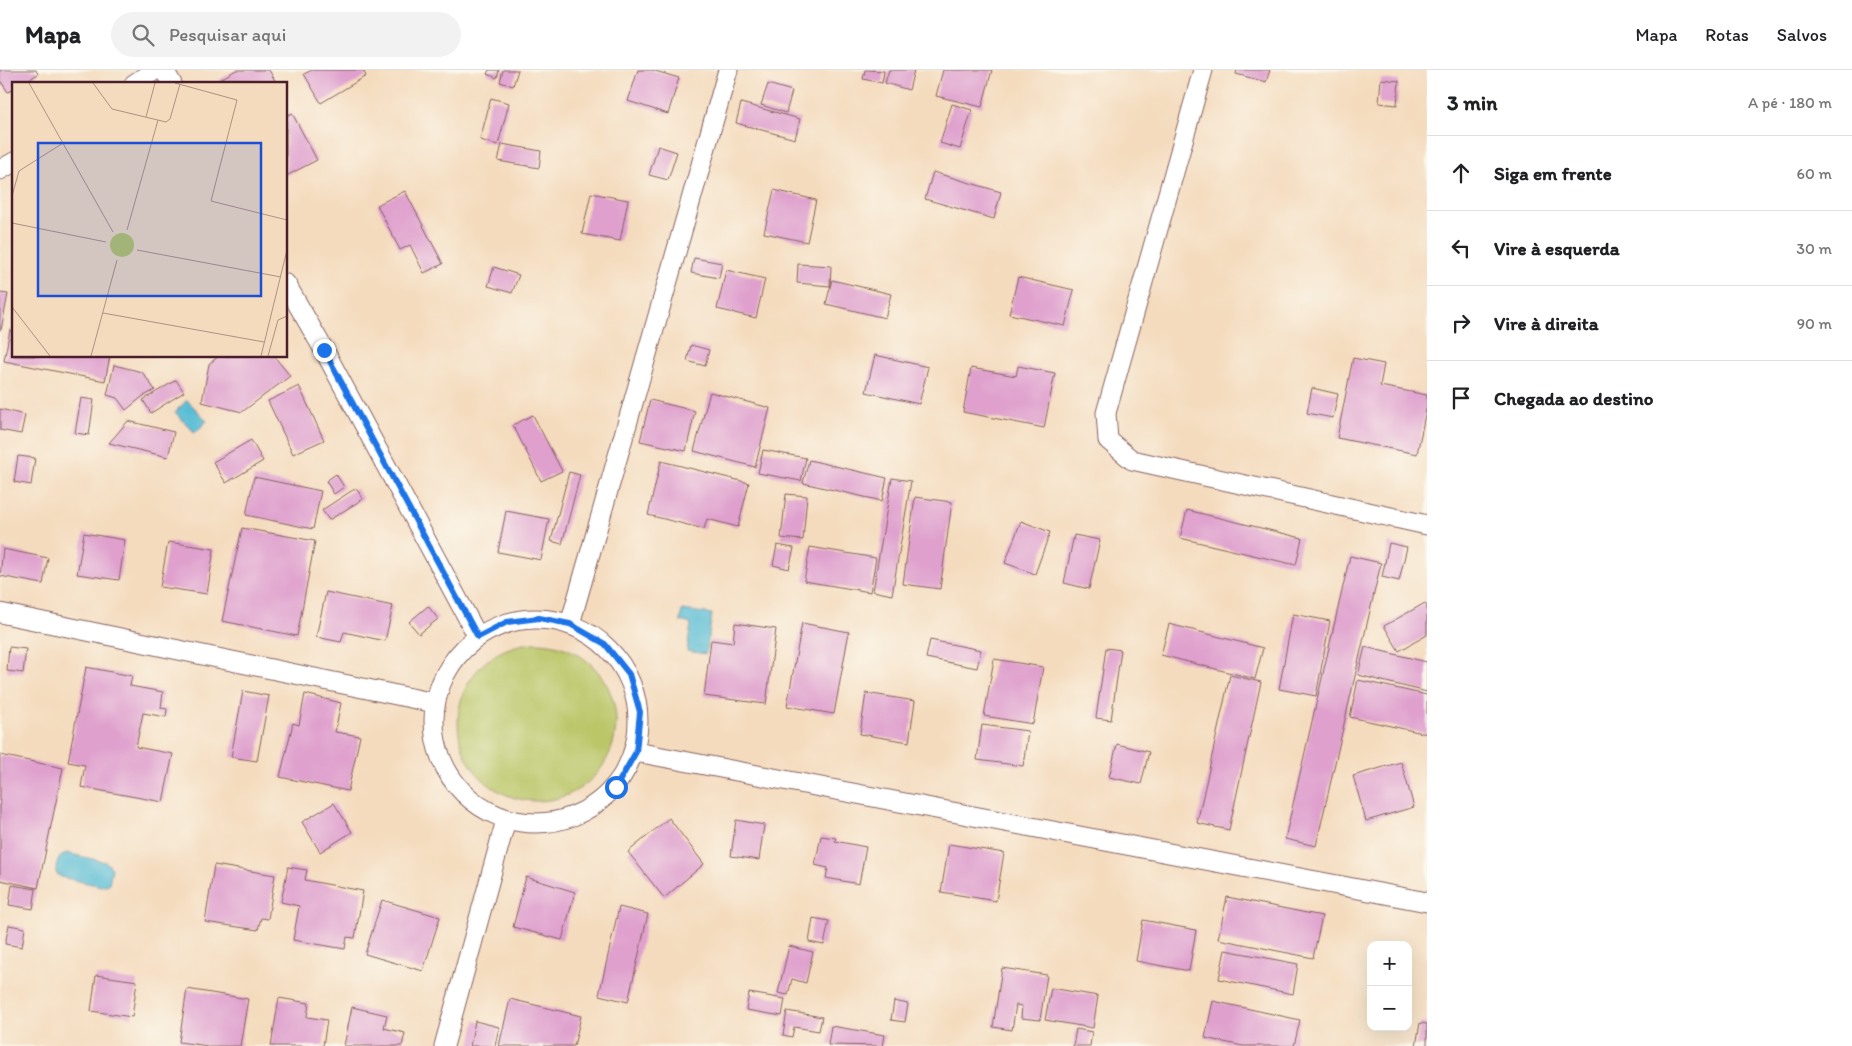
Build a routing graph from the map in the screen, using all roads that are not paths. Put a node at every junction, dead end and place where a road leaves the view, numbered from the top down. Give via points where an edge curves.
1 (155, 70) edge
2 (164, 70) edge
3 (728, 70) edge
4 (1203, 70) edge
5 (137, 82) edge
6 (171, 82) edge
7 (12, 163) edge
8 (0, 170) edge
9 (288, 287) edge
10 (1427, 525) edge
11 (0, 613) edge
12 (570, 624) junction
13 (478, 637) junction
14 (435, 703) junction
15 (636, 752) junction
16 (506, 820) junction
17 (1427, 902) edge
18 (444, 1046) edge

1 - 5 street
2 - 6 street
3 - 12 street
4 - 10 street via 1106,413 1108,440 1132,460
7 - 8 street
9 - 13 street
11 - 14 street
12 - 13 street via 539,618 507,622
12 - 15 street via 605,644 629,674 640,712
13 - 14 street via 458,655 443,677
14 - 16 street via 435,740 448,775 473,802
15 - 16 street via 616,787 585,812 546,824
15 - 17 street
16 - 18 street

